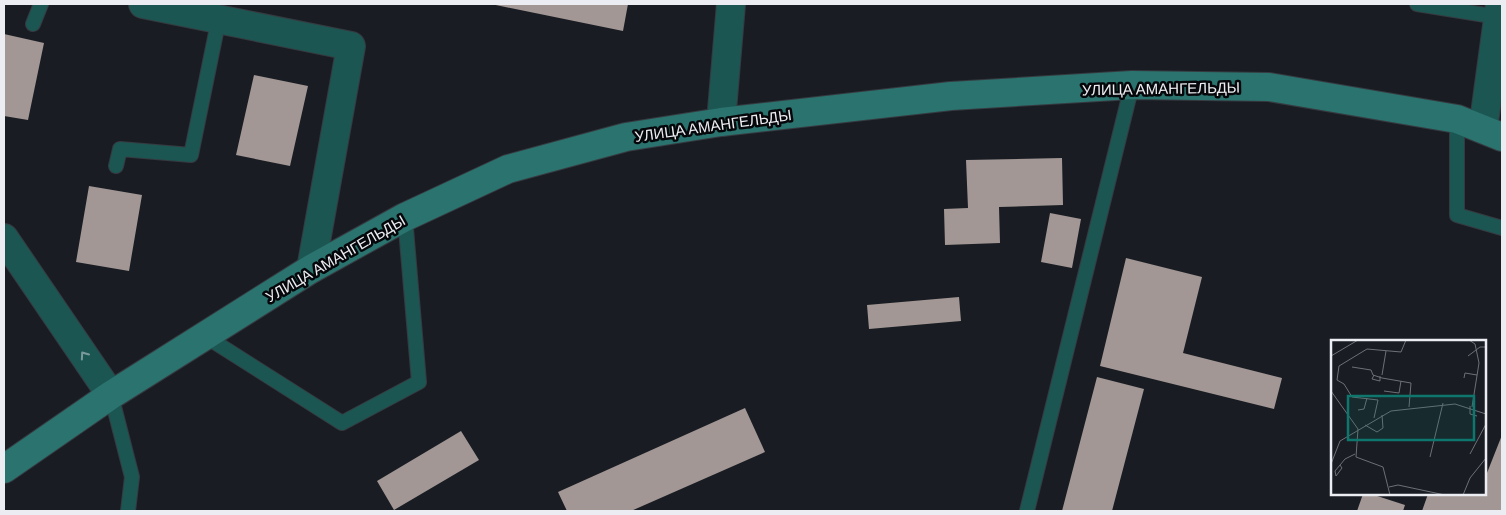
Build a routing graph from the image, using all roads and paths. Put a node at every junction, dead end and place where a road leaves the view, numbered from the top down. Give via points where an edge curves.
1 (41, 4) edge
2 (143, 4) edge
3 (731, 4) edge
4 (1417, 4) edge
5 (1499, 10) edge
6 (218, 18) junction
7 (33, 24) dead end
8 (1132, 85) junction
9 (1457, 119) junction
10 (721, 122) junction
11 (1493, 133) edge
12 (116, 166) dead end
13 (405, 217) junction
14 (1502, 228) edge
15 (4, 238) edge
16 (311, 269) junction
17 (205, 336) junction
18 (111, 395) junction
19 (4, 469) edge
20 (128, 511) edge
21 (1027, 511) edge

1 - 7 lane
2 - 6 street
3 - 10 street
4 - 5 lane
5 - 11 street
6 - 12 lane via 192,155 120,149
6 - 16 street via 351,46
8 - 9 street, УЛИЦА АМАНГЕЛЬДЫ via 1269,87
8 - 10 street, УЛИЦА АМАНГЕЛЬДЫ via 950,96
8 - 21 lane
9 - 11 street, УЛИЦА АМАНГЕЛЬДЫ
9 - 14 lane via 1457,215
10 - 13 street, УЛИЦА АМАНГЕЛЬДЫ via 626,137 508,169
13 - 16 street, УЛИЦА АМАНГЕЛЬДЫ
13 - 17 lane via 419,382 342,423
18 -> 15 street
16 - 17 street, УЛИЦА АМАНГЕЛЬДЫ
17 - 18 street, УЛИЦА АМАНГЕЛЬДЫ
18 - 19 street, УЛИЦА АМАНГЕЛЬДЫ
18 - 20 lane via 132,477

